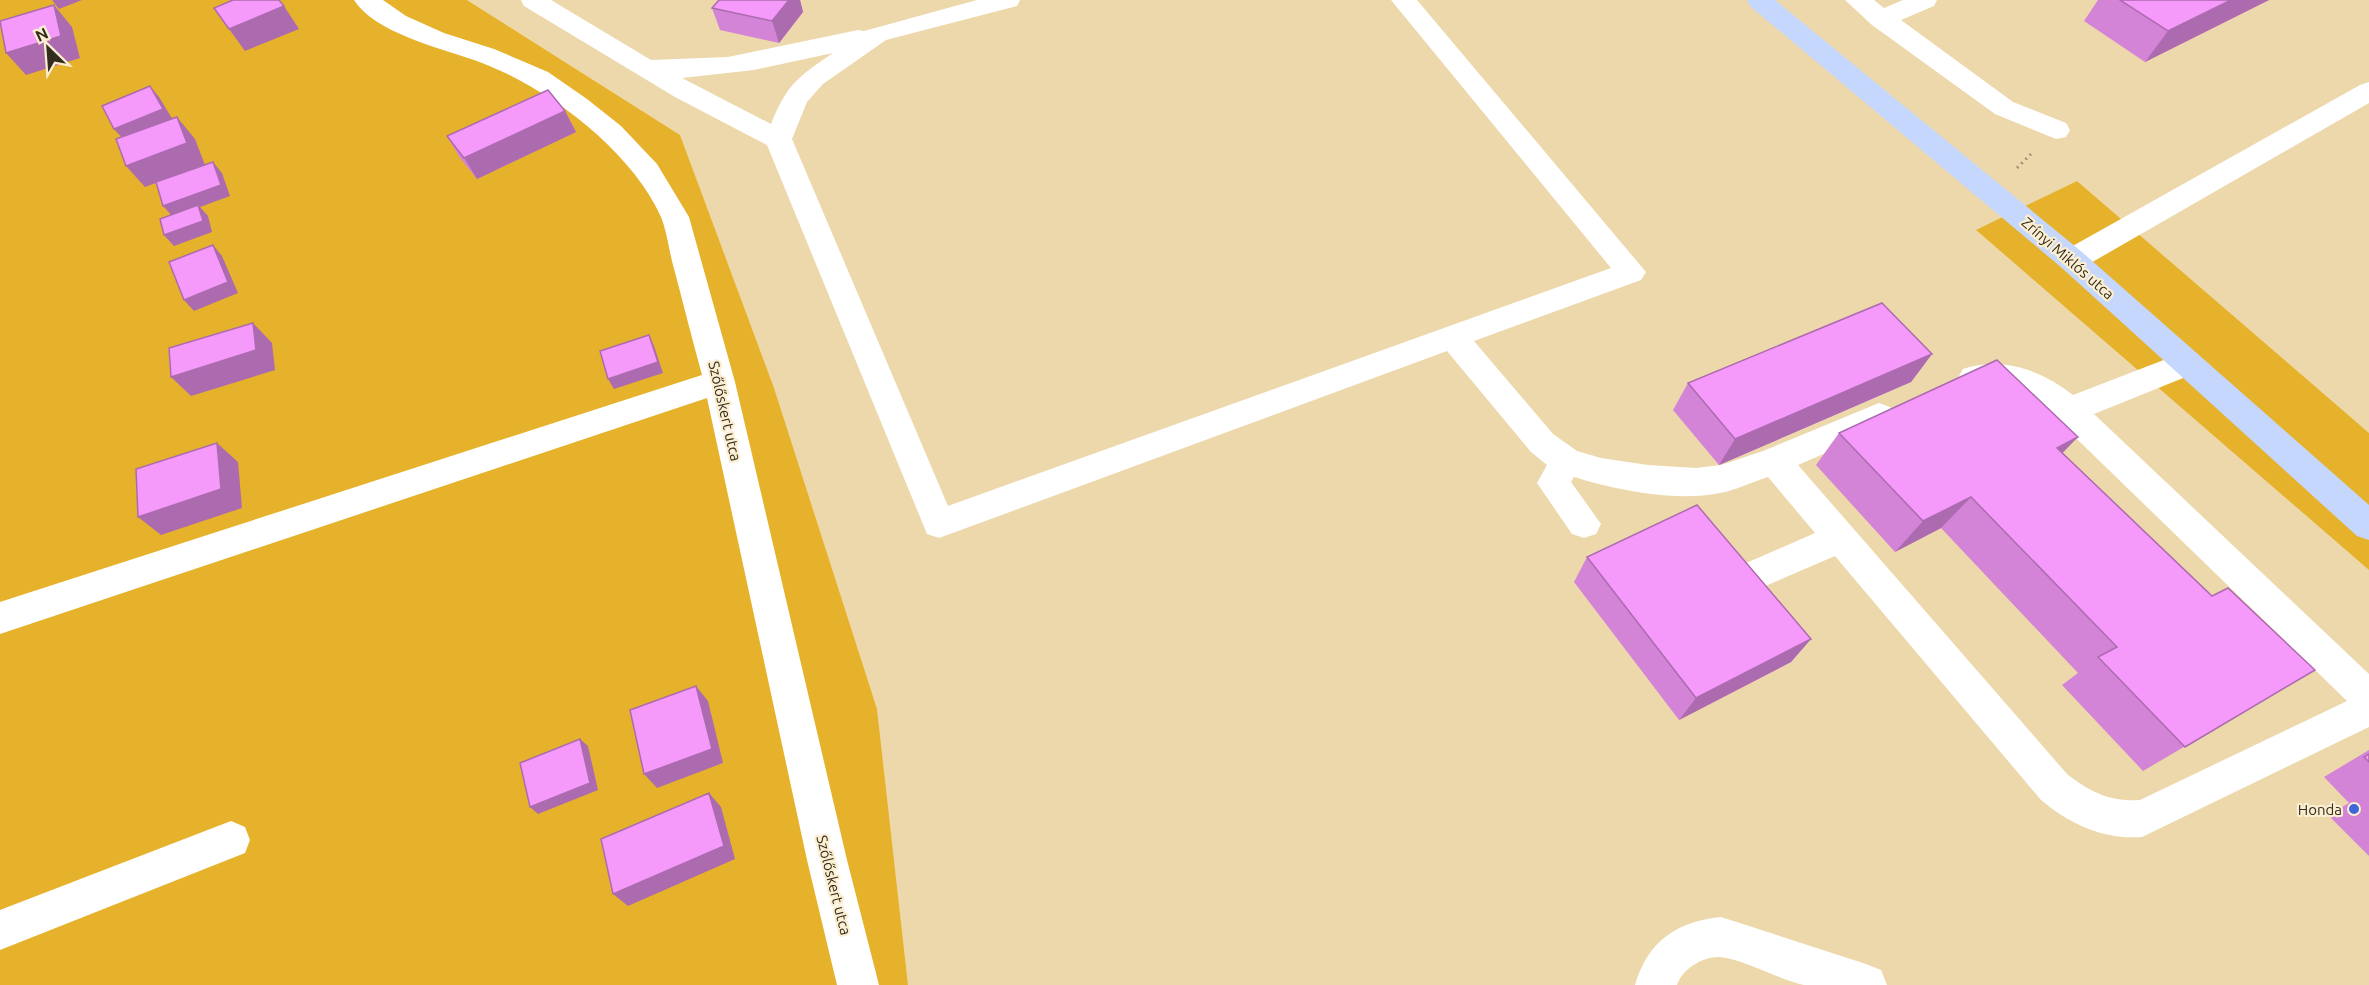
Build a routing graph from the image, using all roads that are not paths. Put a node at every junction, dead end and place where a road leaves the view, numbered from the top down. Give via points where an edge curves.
1 (366, 0) edge
2 (533, 0) edge
3 (901, 0) edge
4 (1008, 0) edge
5 (1403, 0) edge
6 (1759, 0) edge
7 (1857, 0) edge
8 (1925, 0) edge
9 (1881, 19) junction
10 (915, 25) junction
11 (877, 34) junction
12 (754, 62) junction
13 (644, 69) junction
14 (2369, 91) edge
15 (722, 113) junction
16 (2056, 130) dead end
17 (778, 140) junction
18 (2072, 261) junction
19 (1453, 336) junction
20 (2187, 363) junction
21 (719, 382) junction
22 (1947, 387) edge
23 (1904, 405) edge
24 (2068, 410) junction
25 (1566, 461) junction
26 (1774, 461) junction
27 (1584, 524) dead end
28 (2369, 526) edge
29 (1839, 538) junction
30 (1740, 582) edge
31 (0, 618) edge
32 (2369, 698) edge
33 (2369, 709) edge
34 (231, 840) dead end
35 (0, 930) edge
36 (858, 985) edge
37 (1656, 985) edge
38 (1866, 985) edge

1 - 21 street, Szőlőskert utca via 397,22 539,78 611,133 647,171 675,217
2 - 13 street
3 - 10 street
4 - 10 street
5 - 19 street via 1631,272
6 - 18 main road, Zrínyi Miklós utca
7 - 9 street
8 - 9 street
9 - 16 street via 2004,108
10 - 11 street
11 - 12 street
11 - 17 street via 814,78 795,98
12 - 13 street via 680,70
12 - 15 street
13 - 15 street
14 - 18 street
15 - 17 street
17 - 19 street via 939,524
18 - 20 main road, Zrínyi Miklós utca
19 - 25 street via 1542,443
20 - 24 street
20 - 28 main road, Zrínyi Miklós utca
21 - 31 street
21 - 36 street, Szőlőskert utca
22 - 24 street via 1981,376 2006,376 2048,392
23 - 26 street
24 - 32 street
25 - 26 street via 1601,472 1696,482
25 - 27 street via 1553,483
26 - 29 street
29 - 30 street
29 - 33 street via 2054,787 2073,804 2096,814 2124,820 2142,818
34 - 35 street
37 - 38 street via 1665,962 1704,938 1721,937

